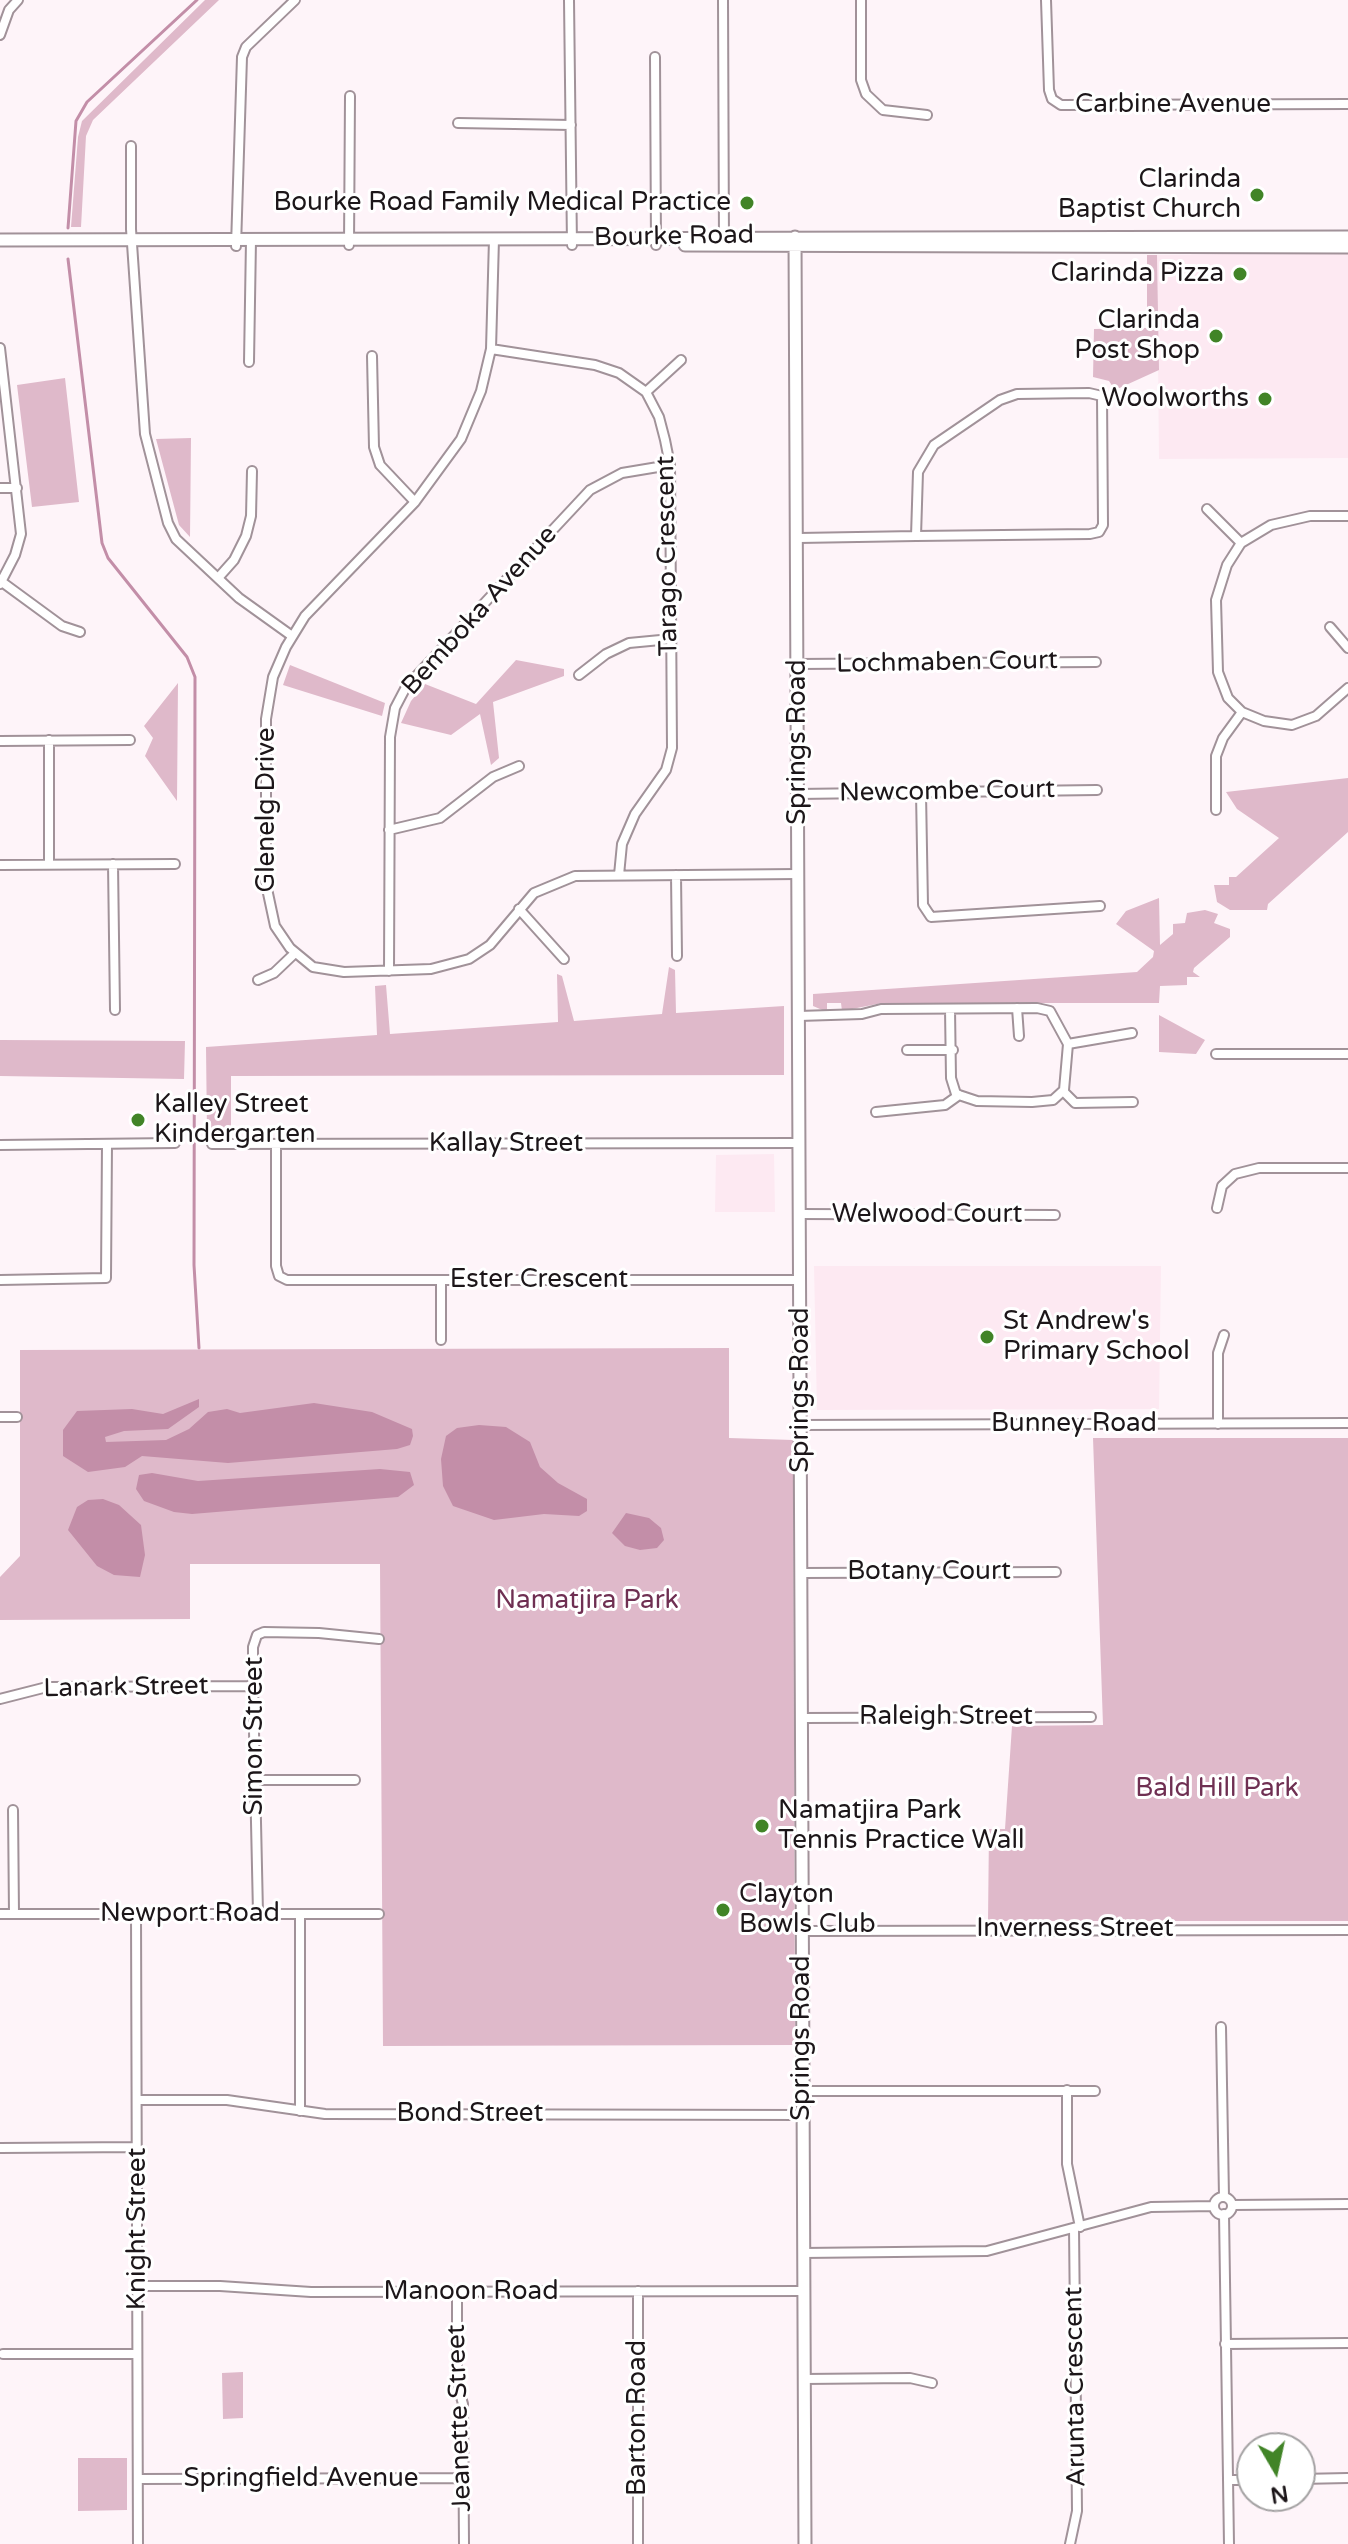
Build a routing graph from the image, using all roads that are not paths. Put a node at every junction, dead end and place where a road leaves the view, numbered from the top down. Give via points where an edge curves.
1 (18, 0) edge
2 (295, 0) edge
3 (569, 0) edge
4 (723, 0) edge
5 (861, 0) edge
6 (1046, 0) edge
7 (0, 35) edge
8 (655, 57) dead end
9 (350, 96) dead end
10 (1348, 104) edge
11 (927, 115) dead end
12 (458, 123) dead end
13 (571, 125) junction
14 (131, 146) dead end
15 (1348, 237) edge
16 (0, 240) edge
17 (724, 241) junction
18 (349, 242) junction
19 (494, 242) junction
20 (572, 242) junction
21 (656, 242) junction
22 (795, 242) junction
23 (133, 243) junction
24 (236, 243) junction
25 (251, 243) junction
26 (0, 246) edge
27 (1348, 247) edge
28 (0, 348) edge
29 (491, 349) junction
30 (372, 356) dead end
31 (681, 360) dead end
32 (249, 362) dead end
33 (1, 368) edge
34 (646, 392) junction
35 (670, 465) junction
36 (252, 471) dead end
37 (0, 488) edge
38 (17, 488) junction
39 (415, 502) junction
40 (1207, 509) dead end
41 (1348, 516) edge
42 (916, 536) junction
43 (799, 538) junction
44 (1241, 543) junction
45 (218, 578) junction
46 (1, 583) edge
47 (1330, 627) dead end
48 (80, 632) dead end
49 (292, 636) junction
50 (671, 639) junction
51 (1348, 648) edge
52 (1096, 662) dead end
53 (797, 664) junction
54 (579, 675) dead end
55 (1348, 688) edge
56 (1242, 712) junction
57 (49, 740) junction
58 (130, 740) dead end
59 (0, 741) edge
60 (519, 766) dead end
61 (1097, 790) dead end
62 (921, 793) junction
63 (798, 794) junction
64 (1216, 810) dead end
65 (389, 830) junction
66 (49, 864) junction
67 (113, 864) junction
68 (175, 864) dead end
69 (0, 865) edge
70 (798, 874) junction
71 (619, 875) junction
72 (676, 875) junction
73 (1100, 906) dead end
74 (519, 909) junction
75 (295, 953) junction
76 (677, 956) dead end
77 (564, 959) dead end
78 (389, 971) junction
79 (258, 980) dead end
80 (1017, 1008) junction
81 (950, 1009) junction
82 (115, 1010) dead end
83 (799, 1016) junction
84 (1132, 1033) dead end
85 (1019, 1036) dead end
86 (1068, 1044) junction
87 (907, 1050) dead end
88 (953, 1050) junction
89 (1216, 1054) dead end
90 (1348, 1054) edge
91 (1063, 1091) junction
92 (959, 1095) junction
93 (1133, 1102) dead end
94 (876, 1112) dead end
95 (175, 1143) dead end
96 (799, 1143) junction
97 (107, 1144) junction
98 (212, 1144) dead end
99 (276, 1144) junction
100 (0, 1145) edge
101 (1348, 1168) edge
102 (1217, 1208) dead end
103 (799, 1214) junction
104 (1055, 1215) dead end
105 (0, 1280) edge
106 (441, 1280) junction
107 (800, 1280) junction
108 (1224, 1335) dead end
109 (441, 1340) dead end
110 (0, 1417) edge
111 (17, 1417) dead end
112 (1348, 1423) edge
113 (1218, 1424) junction
114 (801, 1425) junction
115 (1056, 1572) dead end
116 (801, 1573) junction
117 (379, 1639) dead end
118 (253, 1686) junction
119 (0, 1699) edge
120 (1091, 1717) dead end
121 (802, 1718) junction
122 (254, 1780) junction
123 (355, 1780) dead end
124 (13, 1810) dead end
125 (136, 1913) junction
126 (258, 1913) junction
127 (0, 1914) edge
128 (14, 1914) junction
129 (300, 1914) junction
130 (379, 1914) dead end
131 (1348, 1930) edge
132 (801, 1931) junction
133 (1221, 2027) dead end
134 (1067, 2090) junction
135 (803, 2091) junction
136 (1095, 2091) dead end
137 (138, 2100) junction
138 (300, 2111) junction
139 (803, 2115) junction
140 (137, 2147) junction
141 (0, 2148) edge
142 (1224, 2197) junction
143 (1348, 2204) edge
144 (1233, 2205) junction
145 (1214, 2206) junction
146 (1224, 2214) junction
147 (1077, 2228) junction
148 (803, 2253) junction
149 (138, 2286) junction
150 (638, 2291) junction
151 (804, 2291) junction
152 (457, 2293) junction
153 (1348, 2343) edge
154 (1225, 2344) junction
155 (3, 2354) dead end
156 (137, 2354) junction
157 (804, 2379) junction
158 (932, 2383) dead end
159 (464, 2478) junction
160 (1348, 2478) edge
161 (138, 2479) junction
162 (1316, 2479) edge
163 (1228, 2480) junction
164 (1236, 2480) edge
165 (138, 2544) edge
166 (464, 2544) edge
167 (638, 2544) edge
168 (805, 2544) edge
169 (1070, 2544) edge
170 (1229, 2544) edge

1 - 7 street
2 - 24 street via 242,57
3 - 13 street
4 - 17 street
5 - 11 street via 861,80 866,94 883,110
6 - 10 street, Carbine Avenue via 1049,90 1061,105
8 - 21 street
9 - 18 street
12 - 13 street
13 - 20 street
14 - 23 street
15 - 22 main road, Bourke Road
16 - 23 main road, Bourke Road
17 - 21 main road, Bourke Road
17 - 22 main road, Bourke Road
18 - 19 main road, Bourke Road
18 - 25 main road, Bourke Road
19 - 20 main road, Bourke Road
19 - 29 street, Glenelg Drive
20 - 21 main road, Bourke Road
22 - 27 main road, Bourke Road
22 - 43 main road, Springs Road
23 - 24 main road, Bourke Road
23 - 26 main road, Bourke Road
23 - 45 street via 149,454 173,534
24 - 25 main road, Bourke Road
25 - 32 street
28 - 33 street
29 - 34 street via 595,365 619,373
29 - 39 street, Glenelg Drive via 469,423
30 - 39 street via 374,447 380,465
31 - 34 street
33 - 38 street
34 - 35 street, Tarago Crescent via 659,417
35 - 50 street, Tarago Crescent
35 - 65 street, Bemboka Avenue via 622,473 590,490 406,687 395,708 390,737
36 - 45 street via 246,536
37 - 38 street
38 - 46 street via 21,534
39 - 49 street, Glenelg Drive via 312,608
40 - 44 street
41 - 44 street via 1310,516 1271,525
42 - 42 street via 1099,532 1102,396 1017,394 934,445 918,472
42 - 43 street
43 - 53 main road, Springs Road
44 - 56 street via 1216,600 1218,672 1228,698
45 - 49 street via 256,613
46 - 48 street via 62,626
47 - 51 street
49 - 75 street, Glenelg Drive via 273,677 267,710 266,884 272,918
50 - 54 street via 629,643
50 - 71 street, Tarago Crescent via 672,748 666,770 635,814 622,844
52 - 53 street, Lochmaben Court
53 - 63 main road, Springs Road
55 - 56 street via 1316,716 1292,725
56 - 64 street via 1216,756
57 - 58 street
57 - 59 street
57 - 66 street
60 - 65 street via 493,777 440,818
61 - 62 street, Newcombe Court
62 - 63 street, Newcombe Court
62 - 73 street via 923,905 931,917
63 - 70 main road, Springs Road
65 - 78 street, Bemboka Avenue
66 - 67 street
66 - 69 street
67 - 68 street
67 - 82 street
70 - 72 street
70 - 83 main road, Springs Road
71 - 72 street
71 - 74 street via 555,882
72 - 76 street
74 - 77 street
74 - 78 street via 490,945 469,959 431,969
75 - 78 street via 313,967
75 - 79 street
80 - 81 street
80 - 85 street
80 - 86 street via 1050,1011
81 - 83 street
81 - 88 street
83 - 96 main road, Springs Road
84 - 86 street
86 - 91 street
87 - 88 street
88 - 92 street via 951,1078
89 - 90 street
91 - 92 street via 1053,1100 1032,1102 977,1101
91 - 93 street via 1073,1103
92 - 94 street via 945,1105
95 - 97 street
96 - 99 street, Kallay Street
96 - 103 main road, Springs Road
97 - 100 street
97 - 105 street via 110,1282
98 - 99 street, Kallay Street
99 - 106 street, Ester Crescent via 276,1280
101 - 102 street via 1259,1168 1235,1174 1222,1186
103 - 104 street, Welwood Court
103 - 107 main road, Springs Road
106 - 107 street, Ester Crescent
106 - 109 street
107 - 114 main road, Springs Road
108 - 113 street via 1218,1353
110 - 111 street
112 - 113 street, Bunney Road
113 - 114 street, Bunney Road
114 - 116 main road, Springs Road
115 - 116 street, Botany Court
116 - 121 main road, Springs Road
117 - 118 street, Simon Street via 264,1632 253,1647
118 - 119 street, Lanark Street via 47,1687
118 - 122 street, Simon Street
120 - 121 street, Raleigh Street
121 - 132 main road, Springs Road
122 - 123 street
122 - 126 street, Simon Street
124 - 128 street
125 - 126 street, Newport Road
125 - 128 street, Newport Road
125 - 137 street, Knight Street
126 - 129 street, Newport Road
127 - 128 street, Newport Road
129 - 130 street, Newport Road
129 - 138 street
131 - 132 street, Inverness Street
132 - 135 main road, Springs Road
133 - 142 street
134 - 135 street
134 - 136 street
134 - 147 street, Arunta Crescent via 1067,2164
135 - 139 main road, Springs Road
137 - 138 street, Bond Street via 227,2100
137 - 140 street, Knight Street
138 - 139 street, Bond Street
139 - 148 main road, Springs Road
140 - 141 street
140 - 149 street, Knight Street
142 - 144 street
142 - 145 street
143 - 144 street
144 - 146 street
145 - 146 street
145 - 147 street via 1151,2207
146 - 154 street
147 - 148 street via 987,2251
147 - 169 street, Arunta Crescent via 1077,2511
148 - 151 main road, Springs Road
149 - 152 street, Manoon Road
149 - 156 street, Knight Street
150 - 151 street, Manoon Road
150 - 152 street, Manoon Road
150 - 167 street, Barton Road
151 - 157 main road, Springs Road
152 - 159 street, Jeanette Street
153 - 154 street
154 - 163 street
155 - 156 street
156 - 161 street, Knight Street
157 - 158 street via 910,2378
157 - 168 main road, Springs Road
159 - 161 street, Springfield Avenue
159 - 166 street, Jeanette Street
160 - 162 street
161 - 165 street, Knight Street
163 - 164 street
163 - 170 street

